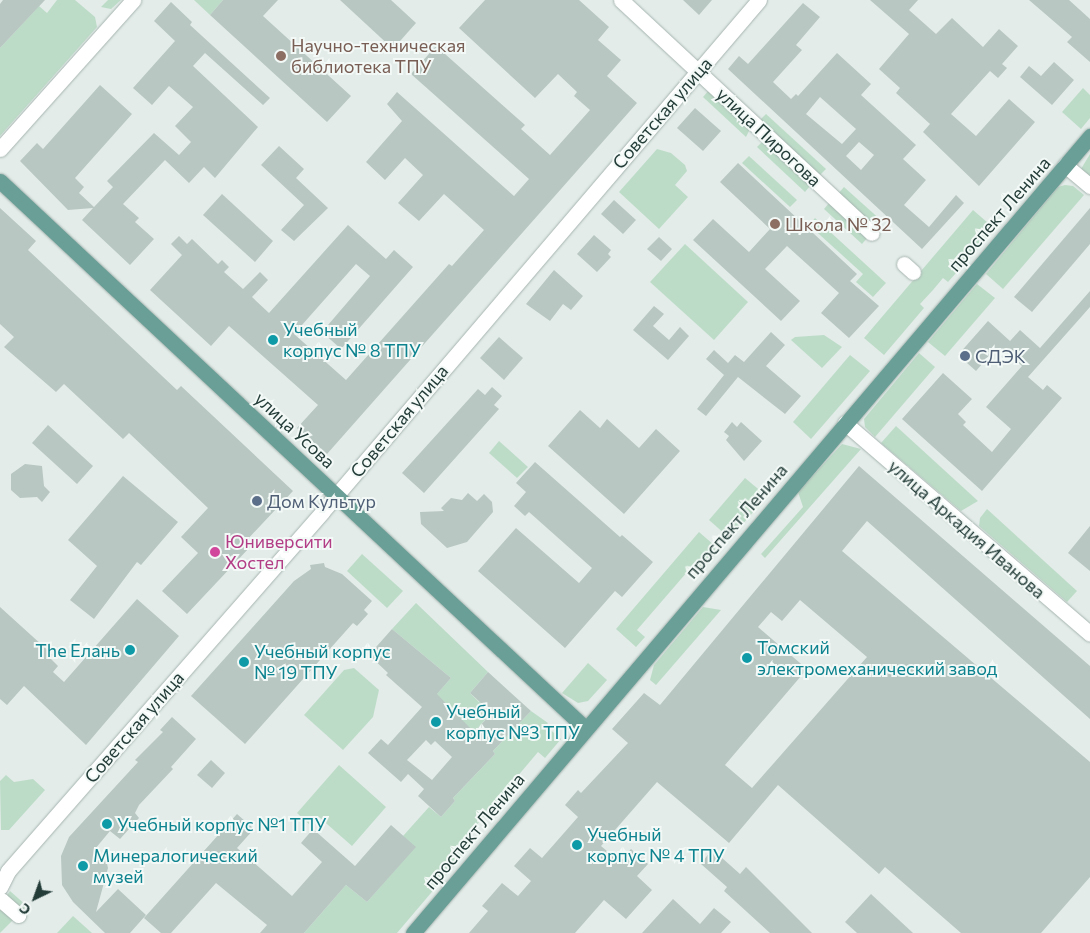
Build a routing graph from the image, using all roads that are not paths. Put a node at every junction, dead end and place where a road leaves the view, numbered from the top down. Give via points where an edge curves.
1 (133, 0) edge
2 (621, 0) edge
3 (759, 0) edge
4 (698, 71) junction
5 (1090, 136) edge
6 (0, 149) edge
7 (1065, 165) junction
8 (0, 181) edge
9 (1090, 186) edge
10 (872, 233) dead end
11 (845, 423) junction
12 (336, 495) junction
13 (1090, 634) edge
14 (585, 728) junction
15 (4, 868) edge
16 (0, 893) edge
17 (18, 915) dead end
18 (413, 933) edge

1 - 6 street
2 - 4 street, улица Пирогова
3 - 4 street, Советская улица
4 - 10 street, улица Пирогова
4 - 12 street, Советская улица
5 - 7 main road, проспект Ленина
7 - 9 street
7 - 11 main road, проспект Ленина
8 - 12 main road, улица Усова
11 - 13 street, улица Аркадия Иванова
11 - 14 main road, проспект Ленина
12 - 14 main road, улица Усова
12 - 15 street, Советская улица
14 - 18 main road, проспект Ленина
15 - 16 street, Советская улица
16 - 17 street

